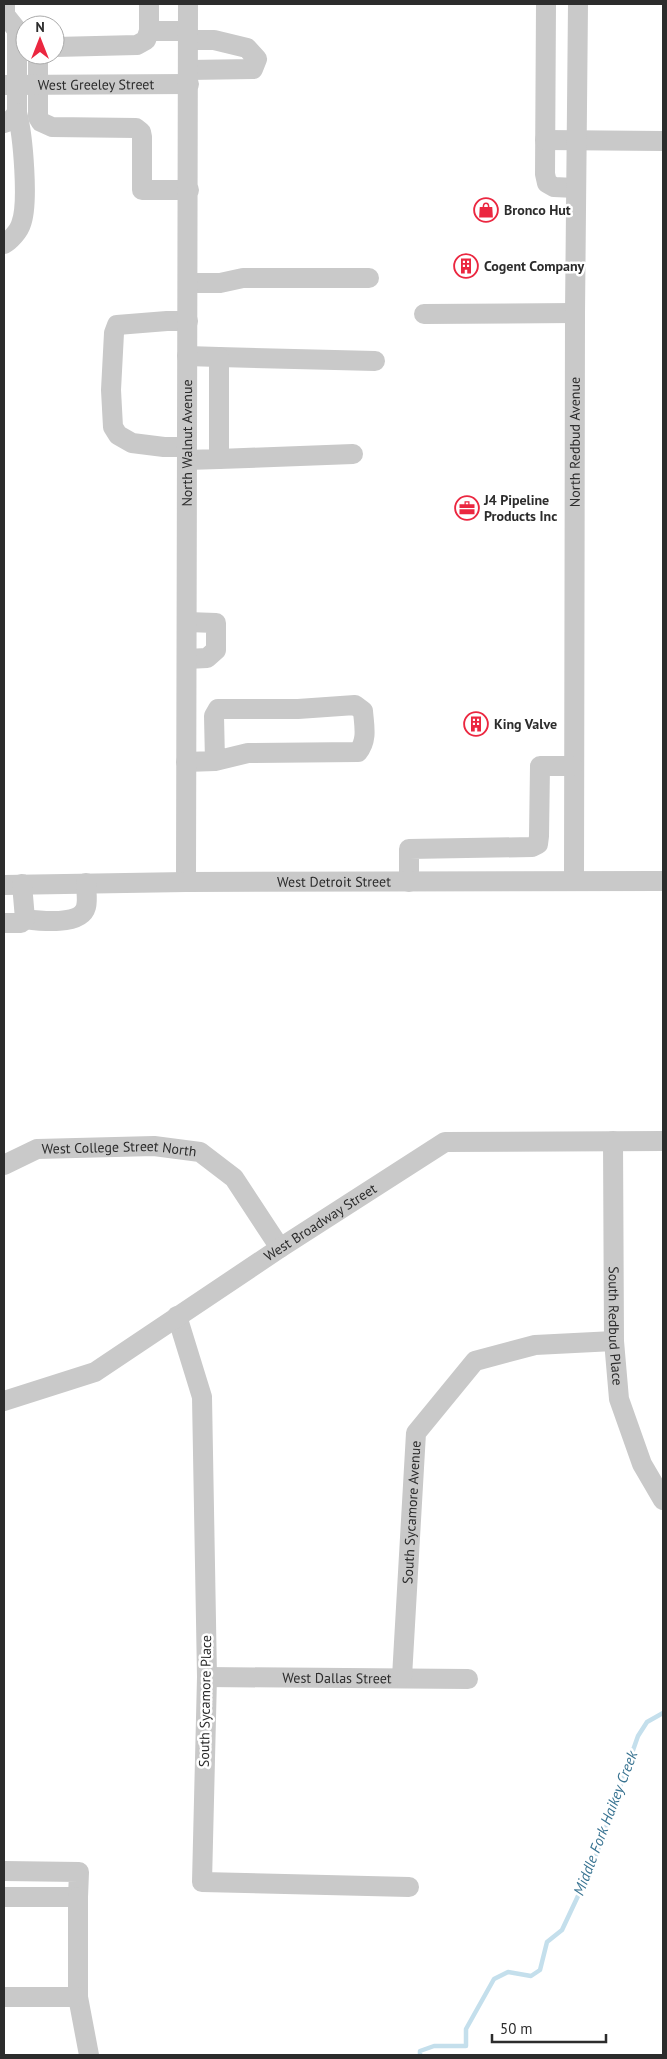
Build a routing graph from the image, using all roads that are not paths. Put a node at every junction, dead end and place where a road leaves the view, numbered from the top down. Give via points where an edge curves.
1 (5, 4) edge
2 (149, 4) edge
3 (188, 4) edge
4 (546, 4) edge
5 (578, 4) edge
6 (10, 30) edge
7 (149, 31) junction
8 (578, 35) junction
9 (188, 36) junction
10 (546, 36) junction
11 (65, 47) edge
12 (38, 65) edge
13 (189, 77) junction
14 (10, 85) edge
15 (38, 85) junction
16 (545, 86) junction
17 (578, 86) junction
18 (10, 118) edge
19 (545, 140) junction
20 (576, 141) junction
21 (663, 141) edge
22 (575, 188) junction
23 (189, 190) junction
24 (4, 244) edge
25 (369, 278) dead end
26 (188, 283) junction
27 (575, 313) junction
28 (424, 314) dead end
29 (188, 321) junction
30 (188, 356) junction
31 (219, 357) junction
32 (375, 361) dead end
33 (187, 453) junction
34 (353, 454) dead end
35 (219, 459) junction
36 (187, 622) junction
37 (187, 659) junction
38 (186, 762) junction
39 (215, 762) junction
40 (574, 766) junction
41 (501, 848) junction
42 (501, 881) junction
43 (574, 881) junction
44 (663, 881) edge
45 (186, 882) junction
46 (408, 882) junction
47 (86, 883) junction
48 (13, 885) edge
49 (25, 919) junction
50 (4, 923) edge
51 (613, 1141) junction
52 (663, 1141) edge
53 (4, 1165) edge
54 (280, 1248) junction
55 (177, 1316) junction
56 (614, 1341) junction
57 (4, 1401) edge
58 (663, 1500) edge
59 (207, 1677) junction
60 (402, 1678) junction
61 (468, 1679) dead end
62 (4, 1871) edge
63 (409, 1887) dead end
64 (4, 1897) edge
65 (78, 1897) junction
66 (4, 1997) edge
67 (78, 1998) junction
68 (90, 2055) edge
69 (99, 2055) edge

1 - 6 street
2 - 7 street
3 - 9 street, North Walnut Avenue
4 - 10 street
5 - 8 street, North Redbud Avenue
6 - 14 street
7 - 9 street
7 - 11 street via 146,40 137,45
8 - 10 street
8 - 17 street, North Redbud Avenue
9 - 13 street, North Walnut Avenue
9 - 13 street, West Greeley Street via 247,48 257,59 253,70
10 - 16 street
12 - 15 street
13 - 15 street, West Greeley Street
13 - 23 street, North Walnut Avenue
14 - 15 street, West Greeley Street
14 - 18 street
15 - 23 street via 38,117 42,122 52,127 136,128 142,137 142,190
16 - 17 street
16 - 19 street
17 - 20 street, North Redbud Avenue
18 - 24 street via 22,130 24,206 21,225
19 - 20 street
19 - 22 street via 547,183 554,187
20 - 21 street
20 - 22 street, North Redbud Avenue
22 - 27 street, North Redbud Avenue
23 - 26 street, North Walnut Avenue
25 - 26 street via 243,278 220,283
26 - 29 street, North Walnut Avenue
27 - 28 street
27 - 40 street, North Redbud Avenue
29 - 30 street, North Walnut Avenue
29 - 33 street via 117,325 111,390 113,427 118,435 132,443
30 - 31 street
30 - 33 street, North Walnut Avenue
31 - 32 street
31 - 35 street
33 - 35 street
33 - 36 street, North Walnut Avenue
34 - 35 street
36 - 37 street, North Walnut Avenue
36 - 37 street via 216,623 216,650 206,658
37 - 38 street, North Walnut Avenue
38 - 39 street
38 - 45 street, North Walnut Avenue
39 - 39 street via 248,753 358,752 365,734 363,711 355,705 218,709 214,716
40 - 41 street via 540,766 538,844
40 - 43 street, North Redbud Avenue
41 - 42 street
41 - 46 street via 409,849
42 - 43 street, West Detroit Street
42 - 46 street, West Detroit Street
43 - 44 street, West Detroit Street
45 - 46 street, West Detroit Street
45 - 47 street, West Detroit Street
47 - 48 street, West Detroit Street
47 - 49 street via 86,908 79,917 58,921
48 - 49 street
49 - 50 street via 21,923
51 - 52 street, West Broadway Street
51 - 54 street, West Broadway Street via 445,1142
51 - 56 street, South Redbud Place
53 - 54 street, West College Street North via 37,1149 154,1146 200,1152 234,1178
54 - 55 street, West Broadway Street
55 - 57 street, West Broadway Street via 95,1372
55 - 59 street, South Sycamore Place via 202,1397
56 - 58 street, South Redbud Place via 619,1399 642,1464
56 - 60 street, South Sycamore Avenue via 535,1345 475,1361 416,1432
59 - 60 street, West Dallas Street
59 - 63 street, South Sycamore Place via 202,1882
60 - 61 street, West Dallas Street
62 - 65 street via 79,1872
64 - 65 street
65 - 67 street
66 - 67 street
67 - 68 street
68 - 69 street

